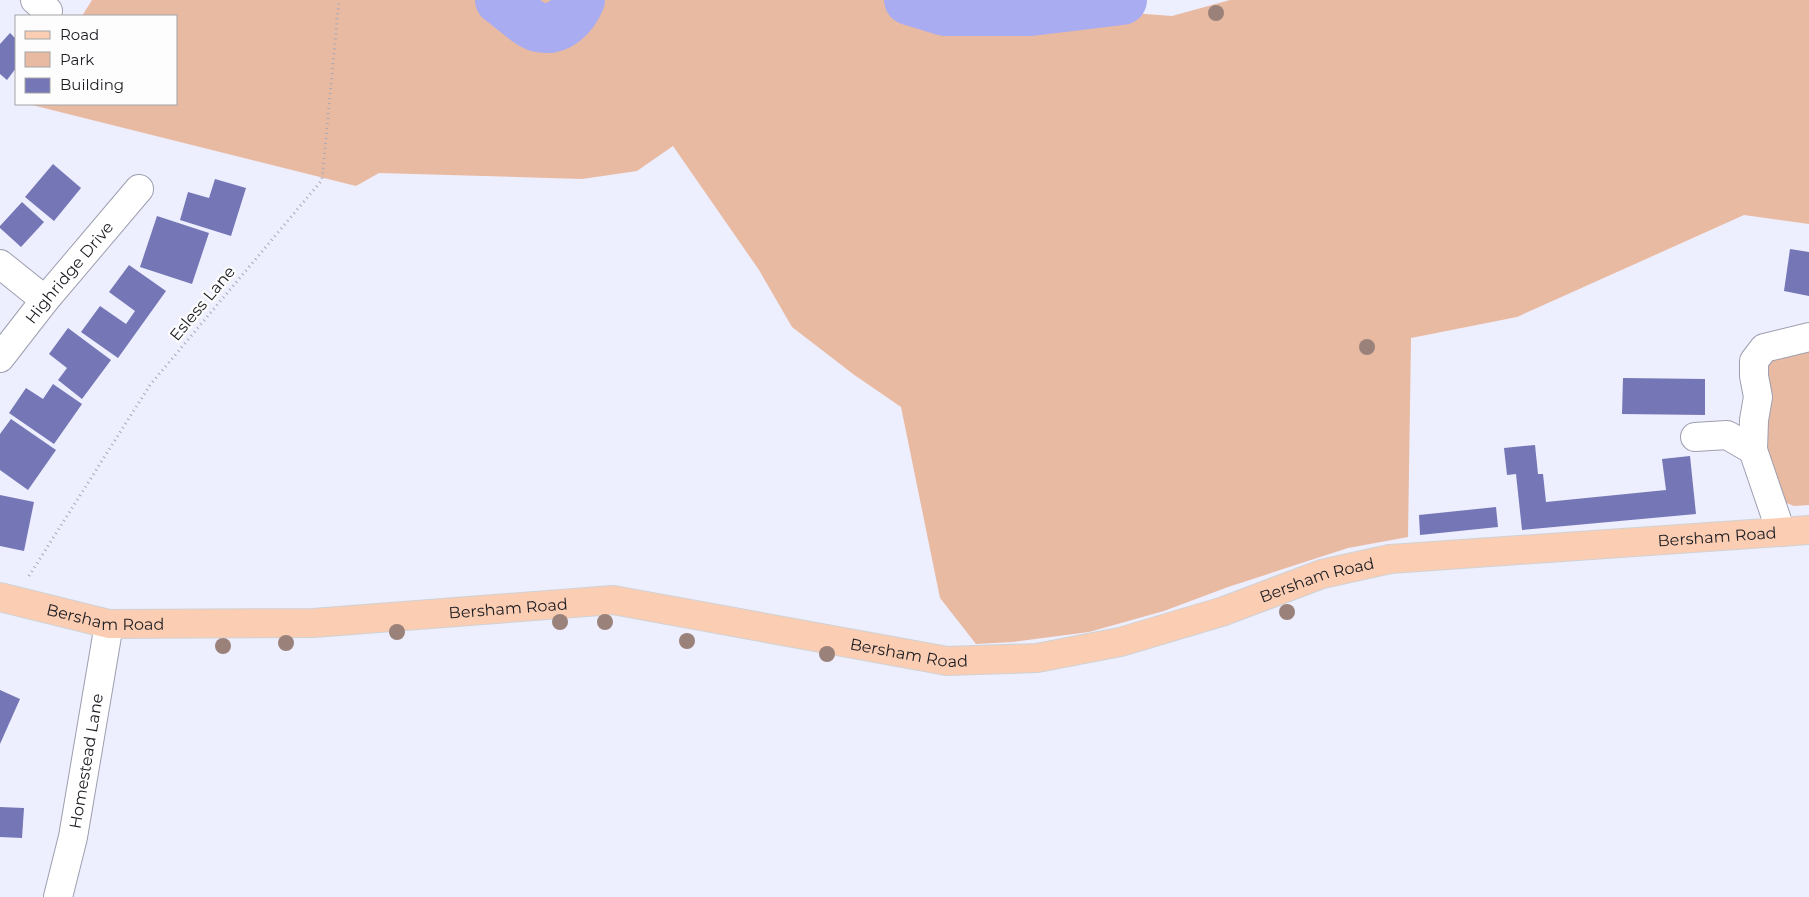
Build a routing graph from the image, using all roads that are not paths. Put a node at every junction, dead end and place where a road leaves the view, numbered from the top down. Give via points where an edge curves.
1 (140, 189) dead end
2 (0, 264) edge
3 (45, 300) junction
4 (1809, 337) edge
5 (0, 358) edge
6 (1695, 437) dead end
7 (1753, 450) junction
8 (1809, 530) edge
9 (1781, 532) junction
10 (7, 599) edge
11 (109, 624) junction
12 (58, 897) edge

1 - 3 street, Highridge Drive
2 - 3 street
3 - 5 street, Highridge Drive
4 - 7 street via 1764,348 1754,361 1758,397
6 - 7 street via 1727,435
7 - 9 street
8 - 9 main road, Bersham Road
9 - 11 main road, Bersham Road via 1390,559 1322,574 1224,611 1120,642 1037,658 947,662 613,600 313,623
10 - 11 main road, Bersham Road
11 - 12 street, Homestead Lane via 72,837

